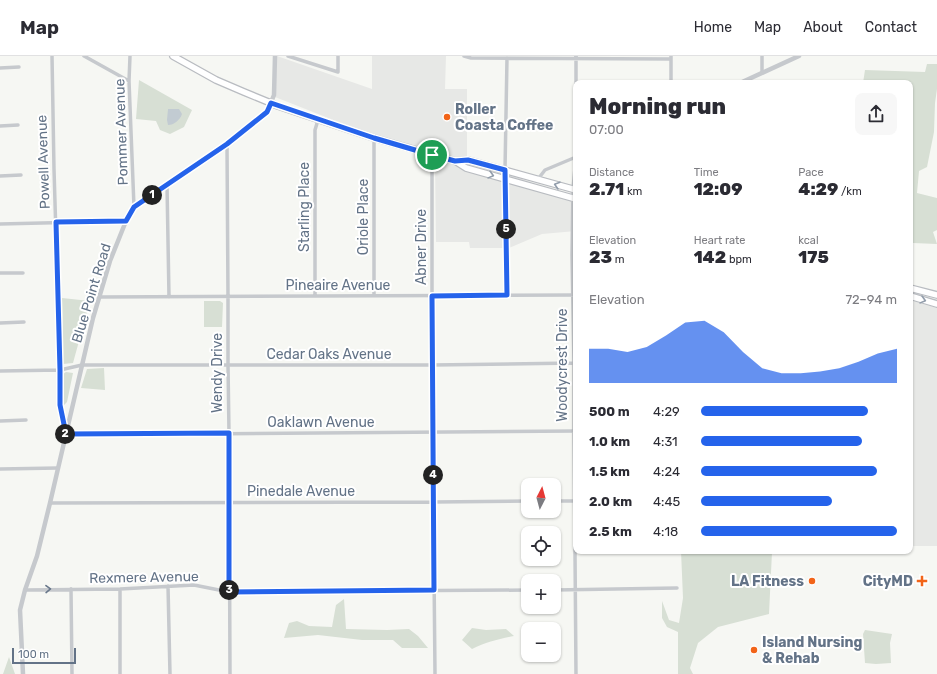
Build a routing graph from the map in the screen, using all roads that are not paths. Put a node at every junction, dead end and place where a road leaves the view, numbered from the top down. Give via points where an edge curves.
1 (52, 56) edge
2 (84, 56) edge
3 (130, 56) edge
4 (173, 56) edge
5 (275, 56) edge
6 (288, 56) edge
7 (338, 56) edge
8 (464, 56) edge
9 (762, 56) edge
10 (799, 56) edge
11 (576, 57) edge
12 (507, 58) junction
13 (671, 58) edge
14 (19, 67) dead end
15 (0, 68) edge
16 (762, 73) junction
17 (576, 80) edge
18 (671, 80) edge
19 (747, 80) edge
20 (129, 81) junction
21 (271, 103) junction
22 (318, 120) junction
23 (18, 125) dead end
24 (0, 126) edge
25 (374, 138) junction
26 (227, 144) junction
27 (432, 155) junction
28 (573, 158) edge
29 (455, 161) junction
30 (505, 170) junction
31 (21, 175) dead end
32 (0, 176) edge
33 (505, 179) junction
34 (538, 179) junction
35 (167, 185) junction
36 (573, 189) edge
37 (573, 199) edge
38 (134, 207) junction
39 (126, 221) junction
40 (56, 222) junction
41 (0, 224) edge
42 (0, 273) edge
43 (23, 273) dead end
44 (913, 289) edge
45 (507, 295) junction
46 (573, 295) edge
47 (937, 295) edge
48 (315, 296) junction
49 (374, 296) junction
50 (432, 296) junction
51 (100, 297) junction
52 (169, 297) junction
53 (228, 297) junction
54 (913, 297) edge
55 (937, 304) edge
56 (24, 322) dead end
57 (0, 323) edge
58 (573, 363) edge
59 (82, 365) junction
60 (228, 365) junction
61 (432, 365) junction
62 (60, 370) junction
63 (0, 371) edge
64 (26, 420) dead end
65 (0, 421) edge
66 (573, 431) edge
67 (433, 432) junction
68 (229, 433) junction
69 (66, 434) junction
70 (58, 468) junction
71 (0, 469) edge
72 (521, 501) edge
73 (561, 501) edge
74 (573, 501) edge
75 (229, 502) junction
76 (434, 502) junction
77 (50, 503) junction
78 (574, 554) edge
79 (168, 586) junction
80 (677, 588) dead end
81 (71, 589) junction
82 (120, 589) junction
83 (574, 589) junction
84 (25, 590) junction
85 (434, 590) junction
86 (521, 590) edge
87 (561, 590) edge
88 (229, 592) junction
89 (23, 674) edge
90 (72, 674) edge
91 (120, 674) edge
92 (170, 674) edge
93 (230, 674) edge
94 (435, 674) edge
95 (576, 674) edge

1 - 40 street, Powell Avenue
2 - 20 street
3 - 20 street, Pommer Avenue
4 - 21 main road via 216,80
5 - 21 street, Blue Point Road via 274,95
6 - 7 street via 338,72
8 - 12 street
9 - 16 street
10 - 16 street
11 - 12 street
11 - 13 street
11 - 17 street, Woodycrest Drive
12 - 30 street
13 - 18 street
14 - 15 street
16 - 19 street
20 - 38 street, Pommer Avenue
21 - 22 main road
21 - 26 street, Blue Point Road via 267,112
22 - 25 main road
22 - 48 street, Starling Place via 315,130
23 - 24 street
25 - 27 main road
25 - 49 street, Oriole Place
26 - 35 street, Blue Point Road
26 - 53 street, Wendy Drive
27 - 29 main road
27 - 50 street, Abner Drive
28 - 34 street via 545,170
29 - 30 main road via 468,160
29 -> 33 main road via 466,168
30 - 33 street
30 - 34 main road
31 - 32 street
33 - 37 main road
33 - 45 street
36 -> 34 main road
35 - 38 street, Blue Point Road
35 - 52 street
38 - 39 street, Blue Point Road
39 - 40 street
39 - 51 street, Blue Point Road via 110,261
40 - 41 street
40 - 62 street, Powell Avenue
42 - 43 street
44 - 47 main road
45 - 46 street, Pineaire Avenue
45 - 50 street, Pineaire Avenue
48 - 49 street, Pineaire Avenue
48 - 53 street, Pineaire Avenue
49 - 50 street, Pineaire Avenue
50 - 61 street, Abner Drive
51 - 52 street, Pineaire Avenue
51 - 59 street, Blue Point Road
52 - 53 street, Pineaire Avenue
53 - 60 street, Wendy Drive
54 -> 55 main road
56 - 57 street
58 - 61 street, Cedar Oaks Avenue
59 - 60 street, Cedar Oaks Avenue
59 - 62 street, Cedar Oaks Avenue
59 - 69 street, Blue Point Road
60 - 61 street, Cedar Oaks Avenue
60 - 68 street, Wendy Drive
61 - 67 street, Abner Drive
62 - 63 street, Cedar Oaks Avenue
62 - 69 street, Powell Avenue via 60,405
64 - 65 street
66 - 67 street, Oaklawn Avenue
67 - 68 street, Oaklawn Avenue
67 - 76 street, Abner Drive
68 - 69 street, Oaklawn Avenue
68 - 75 street, Wendy Drive
69 - 70 street, Blue Point Road
70 - 71 street
70 - 77 street, Blue Point Road
72 - 76 street, Pinedale Avenue
73 - 74 street
75 - 76 street, Pinedale Avenue
75 - 77 street, Pinedale Avenue
75 - 88 street, Wendy Drive
76 - 85 street, Abner Drive
77 - 84 street, Blue Point Road via 37,556
78 - 83 street, Woodycrest Drive
79 - 82 street, Rexmere Avenue
79 - 88 street, Rexmere Avenue via 194,585
79 - 92 street
80 - 83 street
81 - 82 street, Rexmere Avenue
84 -> 81 street, Rexmere Avenue
81 - 90 street
82 - 91 street
83 - 87 street
83 - 95 street, Woodycrest Drive
84 - 89 street, Blue Point Road via 20,610
85 - 86 street, Rexmere Avenue
85 - 88 street, Rexmere Avenue
85 - 94 street, Abner Drive
88 - 93 street, Wendy Drive

